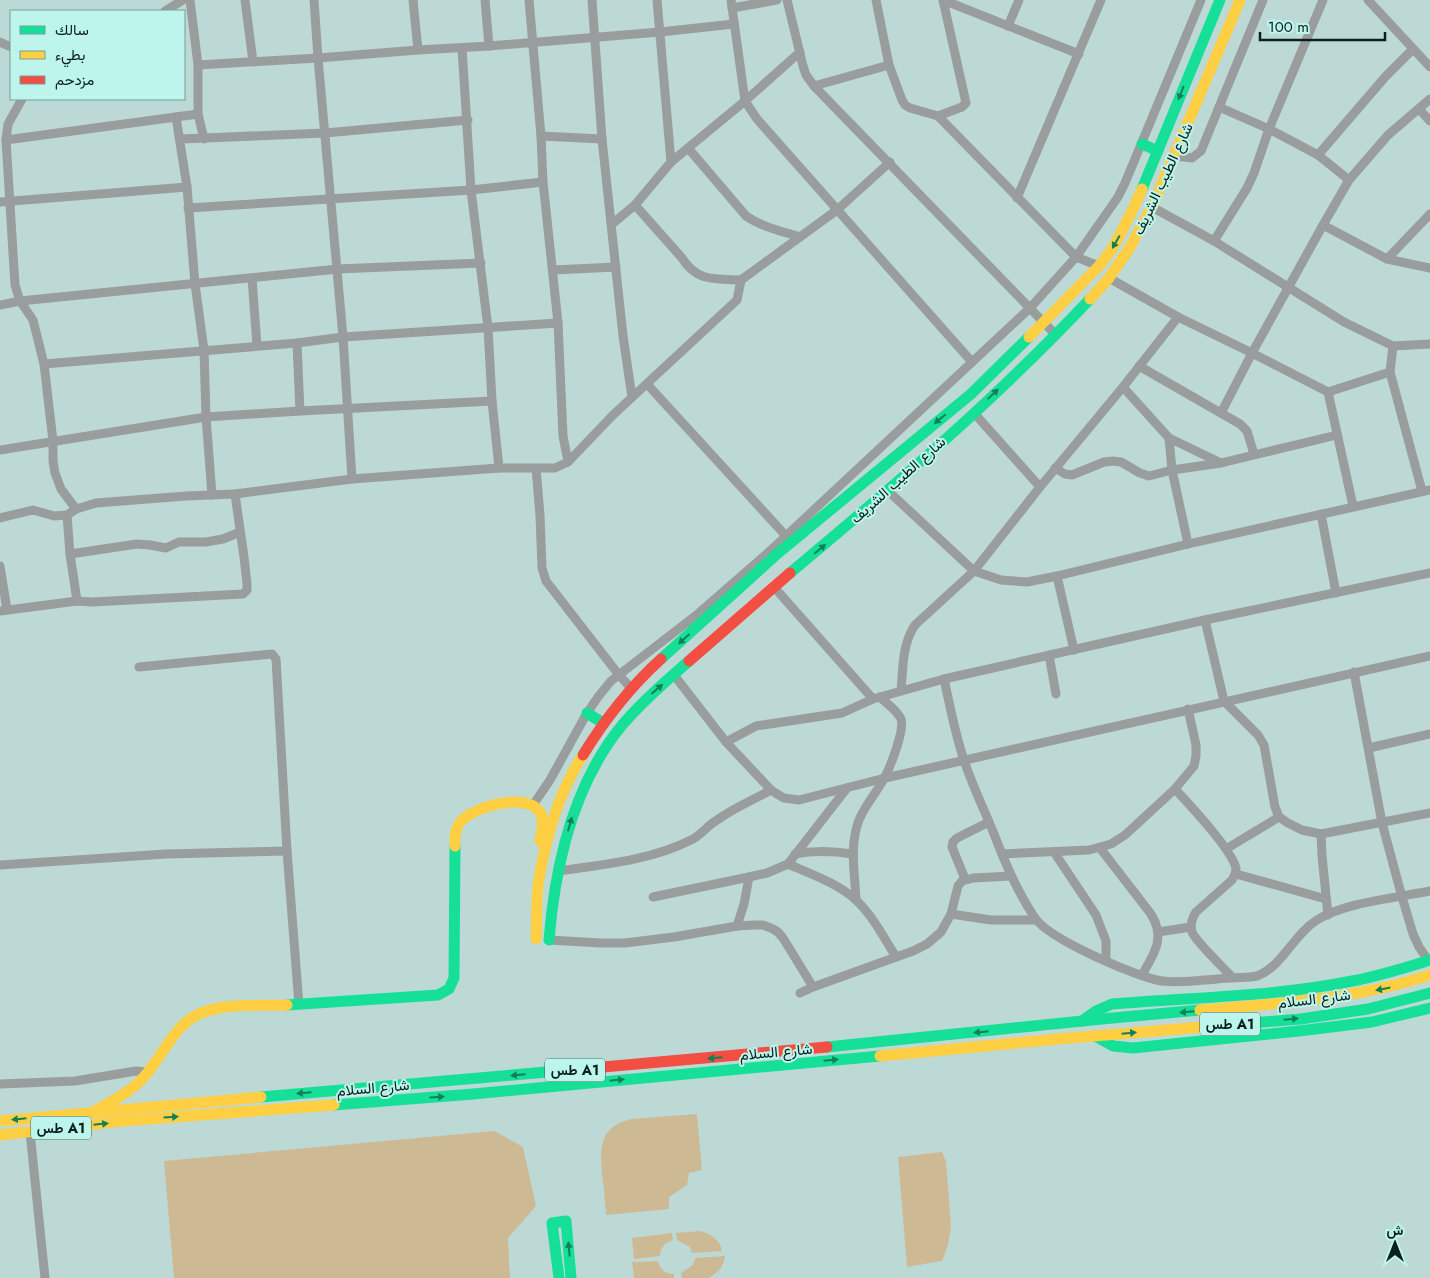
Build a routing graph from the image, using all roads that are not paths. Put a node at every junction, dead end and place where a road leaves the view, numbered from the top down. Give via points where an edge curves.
1 (183, 0) edge
2 (190, 0) edge
3 (245, 0) edge
4 (314, 0) edge
5 (413, 0) edge
6 (485, 0) edge
7 (529, 0) edge
8 (592, 0) edge
9 (657, 0) edge
10 (776, 0) edge
11 (787, 0) edge
12 (876, 0) edge
13 (1019, 0) edge
14 (1101, 0) edge
15 (1202, 0) edge
16 (1220, 0) edge
17 (1240, 0) edge
18 (1263, 0) edge
19 (1323, 0) edge
20 (1368, 0) edge
21 (947, 1) edge
22 (732, 4) edge
23 (167, 10) edge
24 (734, 24) junction
25 (1008, 26) junction
26 (660, 32) junction
27 (595, 37) junction
28 (1203, 38) junction
29 (533, 43) junction
30 (489, 46) junction
31 (1220, 47) junction
32 (462, 48) junction
33 (1413, 49) junction
34 (418, 50) junction
35 (800, 52) junction
36 (1079, 54) junction
37 (318, 58) junction
38 (253, 62) junction
39 (198, 65) junction
40 (889, 65) junction
41 (1430, 68) edge
42 (1190, 71) junction
43 (1207, 77) junction
44 (814, 86) junction
45 (1430, 99) edge
46 (21, 100) edge
47 (745, 101) junction
48 (1219, 107) junction
49 (1419, 109) junction
50 (198, 114) junction
51 (176, 116) junction
52 (938, 116) junction
53 (468, 120) junction
54 (1430, 121) edge
55 (1269, 129) junction
56 (324, 133) junction
57 (541, 136) junction
58 (204, 138) junction
59 (181, 139) junction
60 (602, 139) junction
61 (6, 140) junction
62 (1142, 144) junction
63 (688, 148) junction
64 (1158, 152) junction
65 (1318, 155) junction
66 (1175, 156) junction
67 (672, 162) junction
68 (890, 162) junction
69 (1349, 180) junction
70 (544, 182) junction
71 (187, 187) junction
72 (472, 190) junction
73 (1017, 198) junction
74 (331, 200) junction
75 (10, 201) junction
76 (0, 202) edge
77 (635, 205) junction
78 (188, 208) junction
79 (1152, 208) junction
80 (837, 210) junction
81 (1430, 214) edge
82 (612, 224) junction
83 (1323, 225) junction
84 (800, 237) junction
85 (1214, 241) junction
86 (1076, 257) junction
87 (1387, 259) junction
88 (481, 263) junction
89 (1098, 266) junction
90 (616, 267) junction
91 (1430, 268) edge
92 (338, 269) junction
93 (553, 270) junction
94 (252, 278) junction
95 (1109, 278) junction
96 (741, 280) junction
97 (195, 284) junction
98 (1288, 288) junction
99 (20, 301) junction
100 (0, 305) edge
101 (1030, 308) junction
102 (1178, 317) junction
103 (1045, 322) junction
104 (558, 323) junction
105 (488, 328) junction
106 (1056, 335) junction
107 (343, 338) junction
108 (297, 343) junction
109 (1430, 344) edge
110 (257, 346) junction
111 (1392, 346) junction
112 (204, 350) junction
113 (1252, 353) junction
114 (972, 362) junction
115 (44, 364) junction
116 (1139, 366) junction
117 (1390, 372) junction
118 (647, 384) junction
119 (1123, 388) junction
120 (1328, 392) junction
121 (632, 397) junction
122 (492, 400) junction
123 (348, 408) junction
124 (300, 411) junction
125 (974, 412) junction
126 (1221, 413) junction
127 (206, 417) junction
128 (1337, 434) junction
129 (1170, 438) junction
130 (53, 441) junction
131 (0, 450) edge
132 (1254, 454) junction
133 (568, 462) junction
134 (1221, 463) junction
135 (499, 468) junction
136 (536, 468) junction
137 (1055, 468) junction
138 (1172, 470) junction
139 (352, 479) junction
140 (1040, 487) junction
141 (887, 490) junction
142 (1426, 491) edge
143 (236, 494) junction
144 (212, 496) junction
145 (1353, 506) junction
146 (76, 509) junction
147 (1321, 514) junction
148 (67, 515) junction
149 (0, 518) edge
150 (240, 532) junction
151 (786, 536) junction
152 (1188, 544) junction
153 (70, 554) junction
154 (777, 554) junction
155 (0, 566) edge
156 (796, 569) junction
157 (759, 570) junction
158 (974, 571) junction
159 (1430, 574) edge
160 (1057, 576) junction
161 (774, 587) junction
162 (1336, 593) junction
163 (78, 601) junction
164 (4, 611) edge
165 (1205, 620) junction
166 (1074, 650) junction
167 (1048, 656) junction
168 (1430, 656) edge
169 (140, 667) dead end
170 (1354, 672) junction
171 (619, 674) junction
172 (674, 675) junction
173 (944, 679) junction
174 (631, 688) junction
175 (901, 691) junction
176 (1056, 694) dead end
177 (876, 698) junction
178 (1224, 701) junction
179 (1188, 709) junction
180 (587, 713) junction
181 (603, 723) junction
182 (1430, 734) edge
183 (726, 742) junction
184 (1369, 748) junction
185 (964, 760) junction
186 (885, 778) junction
187 (847, 788) junction
188 (1175, 789) junction
189 (771, 790) junction
190 (533, 805) junction
191 (1430, 813) edge
192 (1279, 817) junction
193 (989, 822) junction
194 (1382, 823) junction
195 (1321, 834) junction
196 (1100, 848) junction
197 (1226, 849) junction
198 (287, 851) junction
199 (1054, 852) junction
200 (796, 854) junction
201 (853, 854) junction
202 (1002, 854) junction
203 (788, 864) junction
204 (0, 865) edge
205 (542, 868) junction
206 (558, 871) junction
207 (1236, 874) junction
208 (1011, 876) junction
209 (749, 877) junction
210 (966, 880) junction
211 (1430, 891) edge
212 (653, 897) dead end
213 (1402, 897) junction
214 (1326, 899) junction
215 (856, 900) junction
216 (951, 914) junction
217 (1328, 915) junction
218 (1036, 920) junction
219 (737, 926) junction
220 (1191, 926) junction
221 (1158, 932) junction
222 (536, 938) dead end
223 (549, 940) joint
224 (896, 957) junction
225 (1429, 960) edge
226 (1106, 962) junction
227 (1142, 975) junction
228 (1430, 975) edge
229 (1232, 978) junction
230 (813, 987) junction
231 (800, 993) dead end
232 (1430, 993) edge
233 (299, 1005) junction
234 (1430, 1008) edge
235 (1082, 1021) junction
236 (1095, 1036) junction
237 (149, 1072) junction
238 (0, 1084) edge
239 (92, 1112) junction
240 (0, 1121) edge
241 (30, 1132) junction
242 (0, 1135) edge
243 (46, 1278) edge
244 (559, 1278) edge
245 (571, 1278) edge

1 - 23 street
2 - 39 street
3 - 38 street
4 - 37 street
5 - 34 street
6 - 30 street
7 - 29 street
8 - 27 street
9 - 26 street
10 - 22 street
11 - 35 street
12 - 40 street
13 - 25 street
14 - 36 street
15 - 62 street
16 - 28 main road, شارع الطيب الشريف
17 - 31 main road, شارع الطيب الشريف
18 - 48 street
19 - 55 street
20 - 33 street
21 - 25 street
21 - 52 street via 966,103 962,108
22 - 24 street
24 - 26 street
24 - 47 street
25 - 36 street
26 - 27 street
26 - 67 street
27 - 29 street
27 - 60 street
28 - 31 main road via 1210,48
28 - 42 main road, شارع الطيب الشريف
29 - 30 street
29 - 57 street
30 - 32 street
31 - 43 main road, شارع الطيب الشريف
32 - 34 street
32 - 53 street
33 - 41 street
33 - 65 street
34 - 37 street
35 - 44 street via 806,75
35 - 47 street
36 - 73 street
37 - 38 street
37 - 56 street
38 - 39 street
39 - 50 street
40 - 44 street
40 - 52 street via 906,105
42 - 43 main road via 1200,66
42 -> 64 main road, شارع الطيب الشريف
43 - 66 main road, شارع الطيب الشريف
44 - 68 street
45 - 49 street
46 - 61 street via 8,124
47 - 63 street
47 - 80 street via 766,130
48 - 55 street
48 - 66 street via 1201,151 1192,158
49 - 54 street
49 - 69 street via 1388,135
50 - 51 street
50 - 58 street
51 - 59 street
51 - 61 street
52 - 73 street
53 - 56 street
53 - 72 street
55 - 65 street
55 - 85 street via 1247,188
56 - 58 street
56 - 74 street
57 - 60 street
57 - 70 street
58 - 59 street
59 - 71 street
60 - 82 street
61 - 75 street
62 - 64 main road
62 - 86 street via 1118,197
63 - 67 street
63 - 84 street via 746,216
64 -> 89 main road, شارع الطيب الشريف via 1123,231
65 - 69 street
66 - 79 main road, شارع الطيب الشريف
67 - 77 street
68 - 80 street
68 - 101 street
69 - 83 street
70 - 72 street
70 - 93 street
71 - 75 street
71 - 78 street
72 - 74 street
72 - 88 street
73 - 86 street
74 - 78 street
74 - 92 street
75 - 76 street
75 - 99 street via 14,285
77 - 82 street
77 - 96 street via 695,273 705,278
78 - 97 street
79 - 85 street
79 - 95 main road, شارع الطيب الشريف
80 - 84 street
80 - 114 street
81 - 87 street
82 - 90 street
83 - 87 street
83 - 98 street
84 - 96 street
85 - 98 street
86 - 89 street
86 - 101 street
87 - 91 street
88 - 92 street
88 - 105 street
89 - 103 main road, شارع الطيب الشريف
90 - 93 street
90 - 121 street
92 - 94 street
92 - 107 street
93 - 104 street
94 - 97 street
94 - 110 street
95 - 102 street
95 - 106 main road, شارع الطيب الشريف
96 - 118 street via 736,300
97 - 99 street
97 - 112 street
98 - 111 street
98 - 113 street
99 - 100 street
99 - 115 street via 33,320
101 - 103 street
101 - 114 street
102 - 113 street
102 - 116 street
103 - 106 street
103 -> 154 main road, شارع الطيب الشريف via 970,394
104 - 105 street
104 - 133 street via 563,436
105 - 107 street
105 - 122 street
125 -> 106 main road, شارع الطيب الشريف
107 - 108 street
107 - 123 street
108 - 110 street
108 - 124 street
109 - 111 street
110 - 112 street
111 - 117 street
112 - 115 street
112 - 127 street
113 - 120 street
113 - 126 street
114 - 151 street
115 - 130 street
116 - 119 street
116 - 126 street
117 - 120 street
117 - 142 street
118 - 121 street
118 - 151 street
119 - 129 street
119 - 137 street
120 - 128 street
121 - 133 street
122 - 123 street
122 - 135 street
123 - 124 street
123 - 139 street
124 - 127 street
125 - 140 street
125 - 141 main road, شارع الطيب الشريف
126 - 132 street via 1244,427
127 - 130 street
127 - 144 street
128 - 132 street
128 - 145 street
129 - 134 street
129 - 138 street
130 - 131 street
130 - 146 street via 53,461 60,489
132 - 134 street
133 - 136 street via 555,468
134 - 138 street
135 - 136 street
135 - 139 street
136 - 171 street via 542,568 546,581
137 - 138 street via 1072,475 1113,461 1121,462 1144,476
137 - 140 street
138 - 152 street
139 - 143 street
140 - 158 street
156 -> 141 main road, شارع الطيب الشريف
141 - 158 street
142 - 145 street
143 - 144 street
143 - 150 street
144 - 146 street via 96,503
145 - 147 street
146 - 148 street
147 - 152 street
147 - 162 street
148 - 149 street via 54,516 33,510
148 - 153 street
150 - 153 street via 223,539 179,542 166,548 138,544
150 - 163 street via 247,584 243,594
151 - 171 street via 699,613
152 - 160 street
153 - 163 street
154 - 156 main road via 781,564
154 - 157 main road, شارع الطيب الشريف
155 - 164 street
156 - 161 main road, شارع الطيب الشريف
157 - 161 main road via 771,575
157 -> 174 main road, شارع الطيب الشريف
158 - 160 street via 1014,582
158 - 175 street via 911,630 906,643
159 - 162 street
160 - 166 street
161 - 172 main road, شارع الطيب الشريف
161 - 177 street
162 - 165 street
163 - 164 street
165 - 166 street
165 - 178 street
166 - 167 street
167 - 173 street
167 - 176 street
168 - 170 street
169 - 198 street via 274,655 278,668
170 - 178 street
170 - 184 street
171 - 174 street
171 - 180 street
172 - 183 street
206 -> 172 main road, شارع الطيب الشريف via 573,816 594,766 635,709
173 - 175 street
173 - 185 street
174 - 181 main road, شارع الطيب الشريف
175 - 177 street
177 - 183 street via 842,713 761,725
177 - 186 street via 898,714 902,721 902,732
178 - 179 street
178 - 192 street via 1264,745
179 - 185 street
179 - 188 street via 1196,756 1194,766
180 - 181 main road
180 - 190 street
181 - 205 main road, شارع الطيب الشريف via 583,752 565,789 550,829
182 - 184 street
183 - 189 street
184 - 194 street
185 - 186 street
185 - 193 street
186 - 187 street
186 - 201 street via 859,819
187 - 189 street via 799,800 784,798
187 - 200 street
188 - 196 street via 1125,835
188 - 197 street
189 - 206 street via 720,817 684,843 619,862
190 - 205 main road via 542,820 537,859
190 - 233 main road via 520,801 500,804 470,815 457,827 454,974 449,989 438,995
191 - 194 street
192 - 195 street via 1302,830
192 - 197 street
193 - 202 street
193 - 210 street via 953,842 952,847
194 - 195 street
194 - 213 street
195 - 214 street
196 - 199 street
196 - 221 street via 1151,914
197 - 207 street via 1234,862
198 - 204 street via 166,854
198 - 233 street
199 - 202 street
199 - 226 street via 1096,915 1106,941
200 - 201 street via 831,851
200 - 203 street
201 - 215 street
202 - 208 street
203 - 209 street
203 - 215 street via 833,884
205 - 206 main road
205 - 222 main road, شارع الطيب الشريف
206 - 223 main road, شارع الطيب الشريف
207 - 214 street
207 - 220 street via 1196,912
208 - 210 street
208 - 218 street
209 - 212 street
209 - 219 street
210 - 216 street via 958,886
211 - 213 street
213 - 217 street via 1358,905
213 - 225 street via 1413,934
214 - 217 street
215 - 224 street
216 - 218 street via 991,920
216 - 224 street via 941,932 927,944
217 - 229 street via 1307,927 1264,973
218 - 226 street via 1056,935
219 - 223 street via 625,943
219 - 230 street via 763,925 778,932
220 - 221 street
220 - 229 street via 1194,936
221 - 227 street via 1155,952
224 - 230 street
225 - 235 main road via 1358,980 1309,988 1112,1004
226 - 227 street
227 - 229 street via 1169,982
228 -> 235 main road, شارع السلام via 1360,994 1302,1002
230 - 231 street
236 -> 232 main road, شارع السلام / طس A1 via 1327,1016
233 - 237 main road via 225,1007 201,1012 178,1030
234 - 236 main road via 1363,1023 1133,1048 1112,1046
235 -> 239 main road, شارع السلام / طس A1 via 852,1045
241 -> 236 main road, شارع السلام / طس A1 via 122,1121 472,1094
237 - 238 street
237 - 239 main road via 126,1094
239 -> 240 main road, طس A1
241 - 242 main road, طس A1
241 - 243 street
245 -> 244 main road via 566,1221 552,1223

